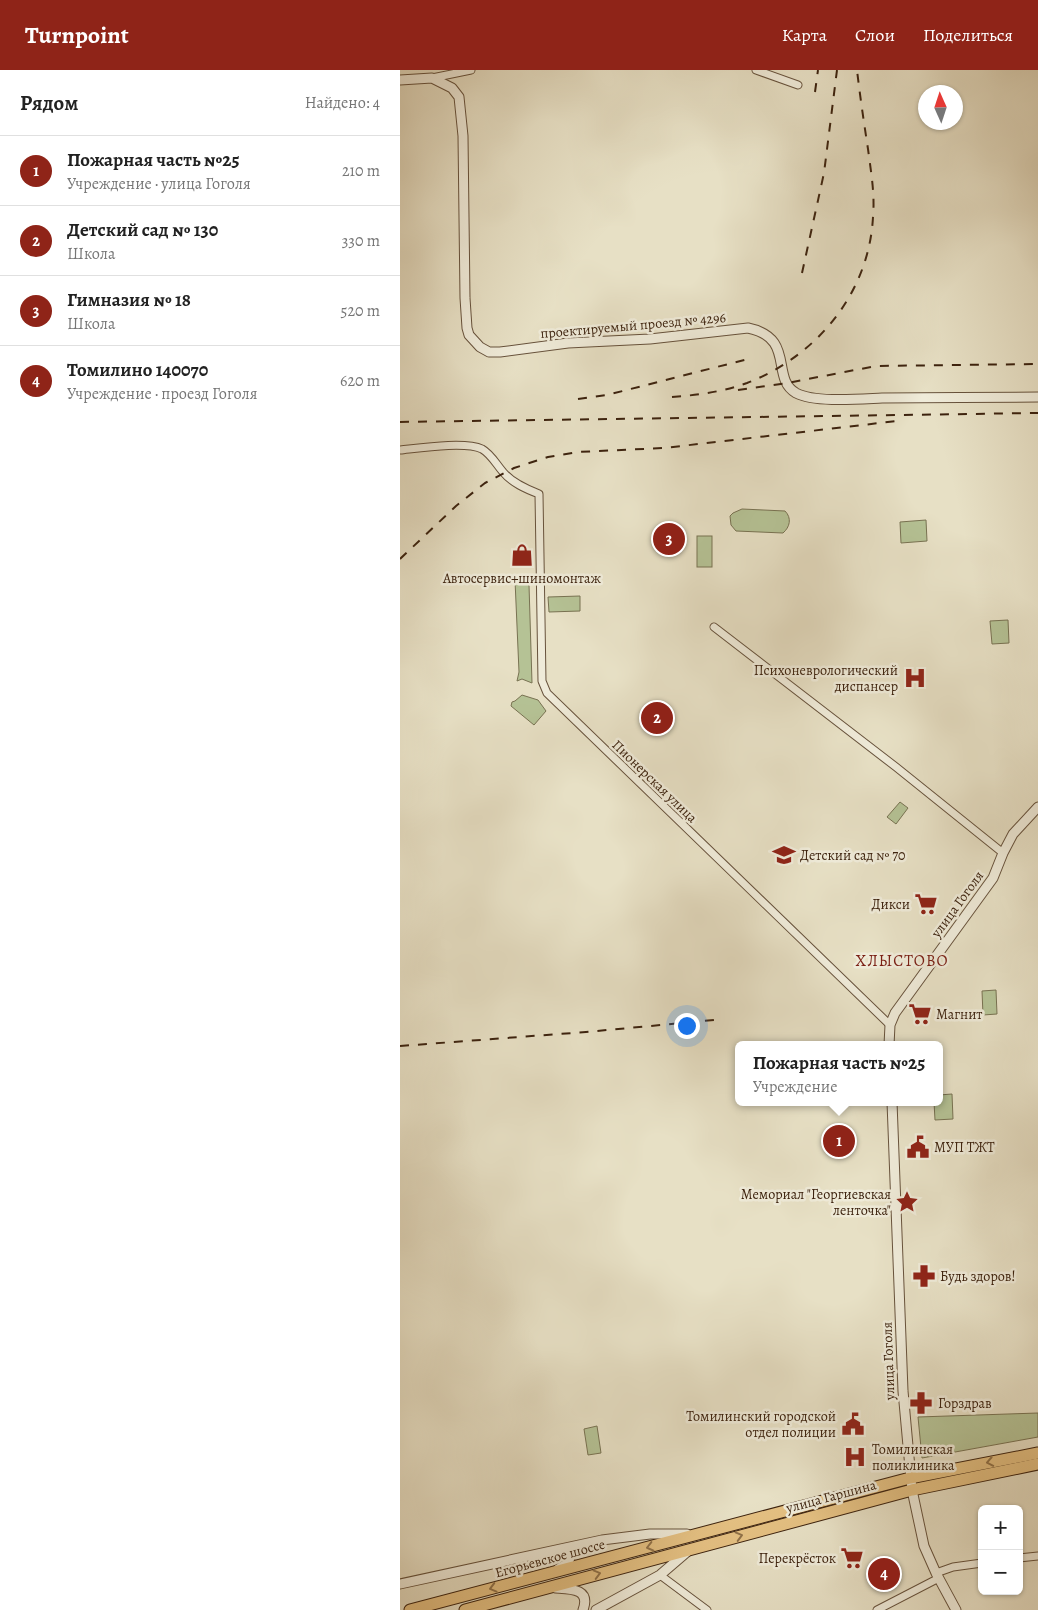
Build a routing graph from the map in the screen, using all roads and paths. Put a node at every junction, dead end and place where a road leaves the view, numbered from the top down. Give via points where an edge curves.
1 (470, 70) edge
2 (756, 70) edge
3 (432, 78) junction
4 (400, 80) edge
5 (798, 85) dead end
6 (1038, 397) edge
7 (400, 450) edge
8 (714, 627) dead end
9 (1038, 807) edge
10 (1003, 853) junction
11 (890, 1025) junction
12 (889, 1041) edge
13 (892, 1106) edge
14 (1038, 1453) edge
15 (1038, 1464) edge
16 (911, 1484) junction
17 (697, 1534) junction
18 (691, 1548) junction
19 (544, 1552) junction
20 (1038, 1556) edge
21 (1023, 1558) edge
22 (978, 1563) edge
23 (548, 1573) junction
24 (660, 1575) junction
25 (937, 1575) junction
26 (400, 1584) edge
27 (550, 1587) junction
28 (410, 1610) edge
29 (465, 1610) edge
30 (583, 1610) edge
31 (596, 1610) edge
32 (707, 1610) edge
33 (877, 1610) edge
34 (956, 1610) edge

1 - 3 street
2 - 5 street
3 - 4 street
3 - 6 street, проектируемый проезд № 4296 via 452,88 458,97 462,136 465,313 469,335 489,352 748,328 760,330 773,340 787,383 796,393 806,396 844,399
7 - 11 street, Пионерская улица via 452,445 481,448 504,474 525,489 539,494 542,681 547,693
8 - 10 street
9 - 10 street, улица Гоголя via 1013,834
10 - 11 street, улица Гоголя via 993,878 901,1002
11 - 12 street, улица Гоголя
13 - 16 street, улица Гоголя via 903,1391
14 -> 16 main road, улица Гаршина
15 - 16 main road, улица Гаршина
16 - 17 main road, улица Гаршина
18 -> 16 main road, улица Гаршина
16 - 25 street, улица Гоголя via 924,1546
17 - 19 street via 650,1534
17 -> 23 main road, Егорьевское шоссе
18 - 24 street
27 -> 18 main road, Егорьевское шоссе
19 - 23 street via 562,1551 570,1558 567,1564
19 - 26 street
20 - 21 street
22 - 25 street via 953,1566
23 -> 28 main road, Егорьевское шоссе
24 - 31 street
24 - 32 street
25 - 33 street
25 - 34 street, улица Гоголя
27 - 29 main road, Егорьевское шоссе
27 - 30 street via 579,1592 584,1596

